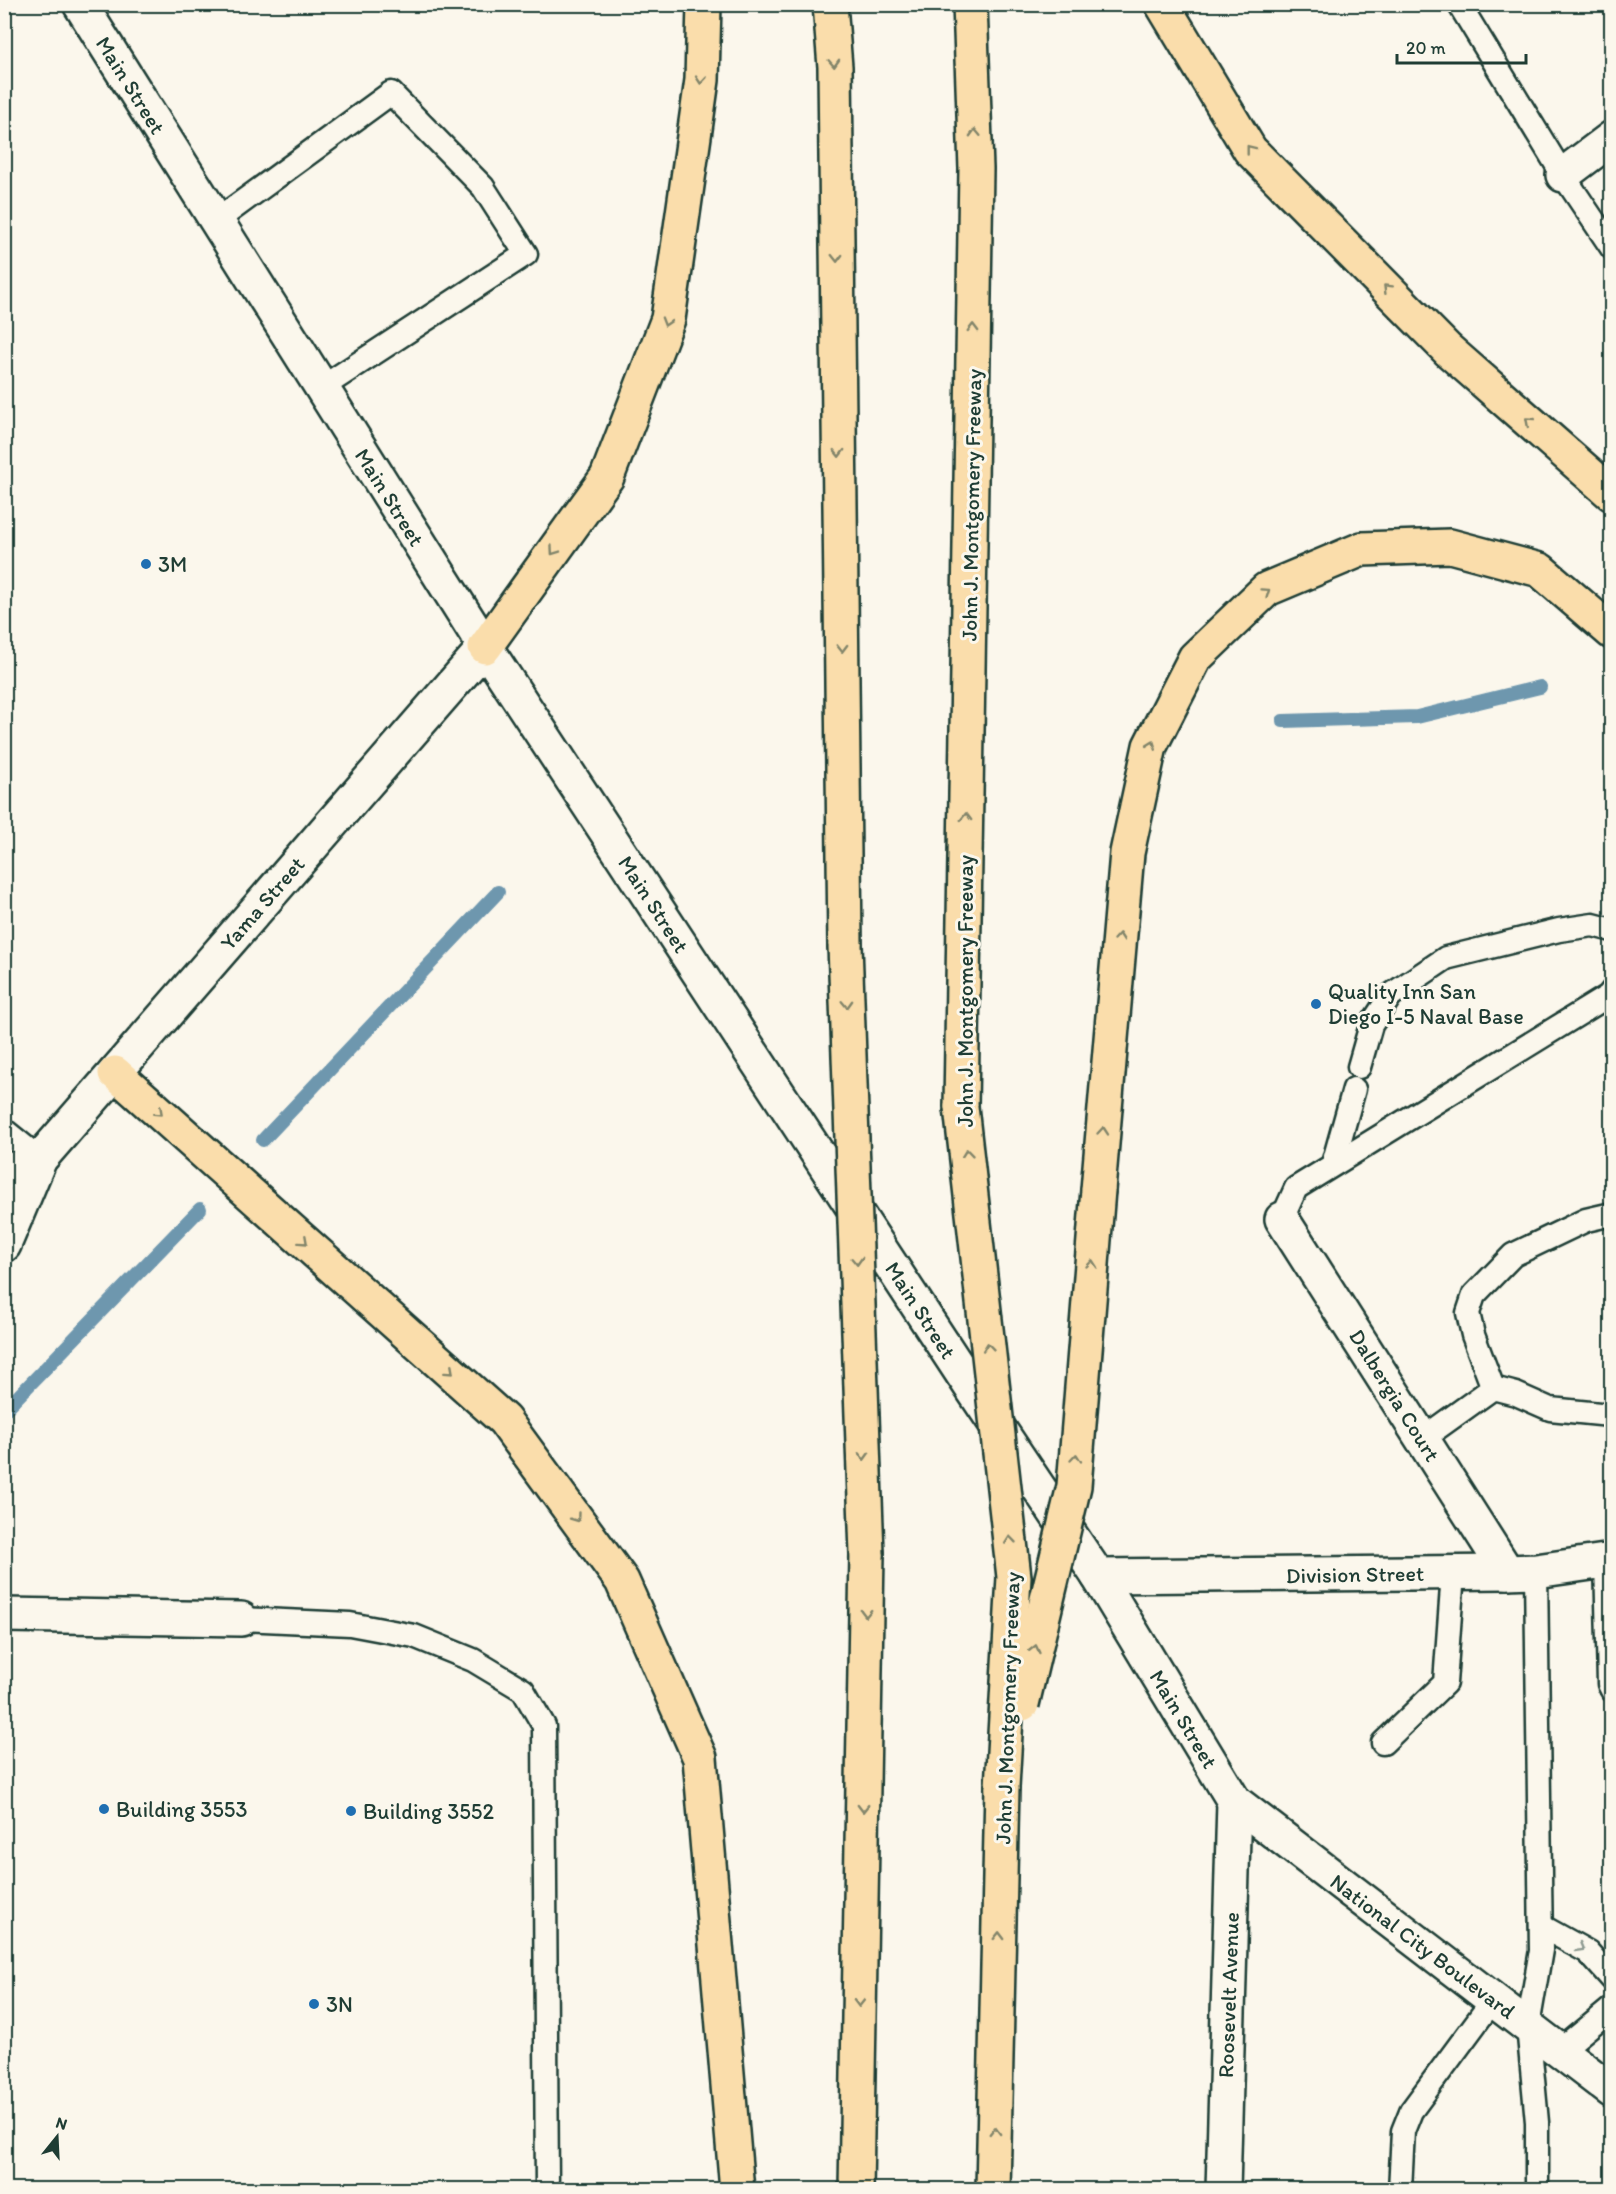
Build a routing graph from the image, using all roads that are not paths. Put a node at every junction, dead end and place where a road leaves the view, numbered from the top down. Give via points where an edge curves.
1 (80, 4) edge
2 (704, 4) edge
3 (830, 4) edge
4 (970, 4) edge
5 (1162, 4) edge
6 (1459, 4) edge
7 (1611, 138) edge
8 (1563, 175) junction
9 (216, 220) junction
10 (1611, 248) edge
11 (321, 388) junction
12 (1611, 494) edge
13 (1611, 632) edge
14 (485, 647) junction
15 (1611, 930) edge
16 (1611, 991) edge
17 (115, 1073) junction
18 (4, 1130) edge
19 (40, 1159) junction
20 (1333, 1164) junction
21 (4, 1173) edge
22 (4, 1186) edge
23 (4, 1214) edge
24 (1611, 1214) edge
25 (1282, 1219) joint
26 (4, 1245) edge
27 (1493, 1388) junction
28 (1610, 1415) dead end
29 (1422, 1439) junction
30 (1609, 1560) edge
31 (1521, 1571) junction
32 (1453, 1573) junction
33 (1098, 1576) junction
34 (4, 1615) edge
35 (241, 1620) joint
36 (1611, 1690) edge
37 (1383, 1743) dead end
38 (1002, 1787) junction
39 (1234, 1801) junction
40 (1541, 1926) junction
41 (1611, 1979) edge
42 (1493, 2000) junction
43 (1611, 2008) edge
44 (1528, 2026) junction
45 (1560, 2051) junction
46 (1611, 2091) edge
47 (547, 2190) edge
48 (737, 2190) edge
49 (856, 2190) edge
50 (993, 2190) edge
51 (1223, 2190) edge
52 (1400, 2190) edge
53 (1537, 2190) edge

1 - 9 main road, Main Street
2 -> 14 highway via 702,80 668,319 607,477
3 -> 49 highway, bridge via 835,67 845,945 867,1554
38 -> 4 highway, John J. Montgomery Freeway, bridge via 1014,1577 962,1107 976,170
12 -> 5 highway via 1448,350 1250,150
6 - 8 lane
7 - 8 main road
8 - 10 lane
9 - 11 main road, Main Street
9 - 11 lane via 391,93 483,187 526,254
11 - 14 main road, Main Street
38 -> 13 highway, bridge via 1074,1486 1126,853 1150,746 1196,658 1267,589 1362,549 1450,546 1540,570
14 - 17 main road, Yama Street
14 - 33 main road, Main Street
15 - 20 lane via 1593,925 1559,930 1446,958 1391,995 1371,1025
16 - 20 lane
17 - 19 main road, Yama Street
17 -> 48 highway via 504,1420 622,1581 700,1758
18 - 19 lane
19 - 21 main road, Yama Street
19 - 22 main road
19 - 23 main road
19 - 26 main road, Yama Street
20 - 25 lane via 1296,1188
24 - 27 lane via 1586,1220 1512,1255 1473,1295 1468,1313
25 - 29 main road, Dalbergia Court
27 - 28 lane via 1550,1409
27 - 29 lane
29 - 31 main road, Dalbergia Court
30 - 31 main road, Division Street
30 - 36 lane
31 - 32 main road, Division Street
31 - 40 lane
32 - 33 main road, Division Street
32 - 37 lane via 1445,1683
33 - 39 main road, Main Street
34 - 35 main road
35 - 47 lane via 350,1624 414,1636 473,1660 523,1690 544,1726
50 -> 38 highway, John J. Montgomery Freeway
39 - 42 main road, National City Boulevard
39 - 51 main road, Roosevelt Avenue
40 -> 41 lane via 1588,1952
40 - 44 lane
42 - 44 main road, National City Boulevard
42 - 52 lane via 1411,2111 1403,2132
43 - 45 lane
44 - 45 main road, National City Boulevard
44 - 53 lane via 1537,2122
45 - 46 main road, National City Boulevard

